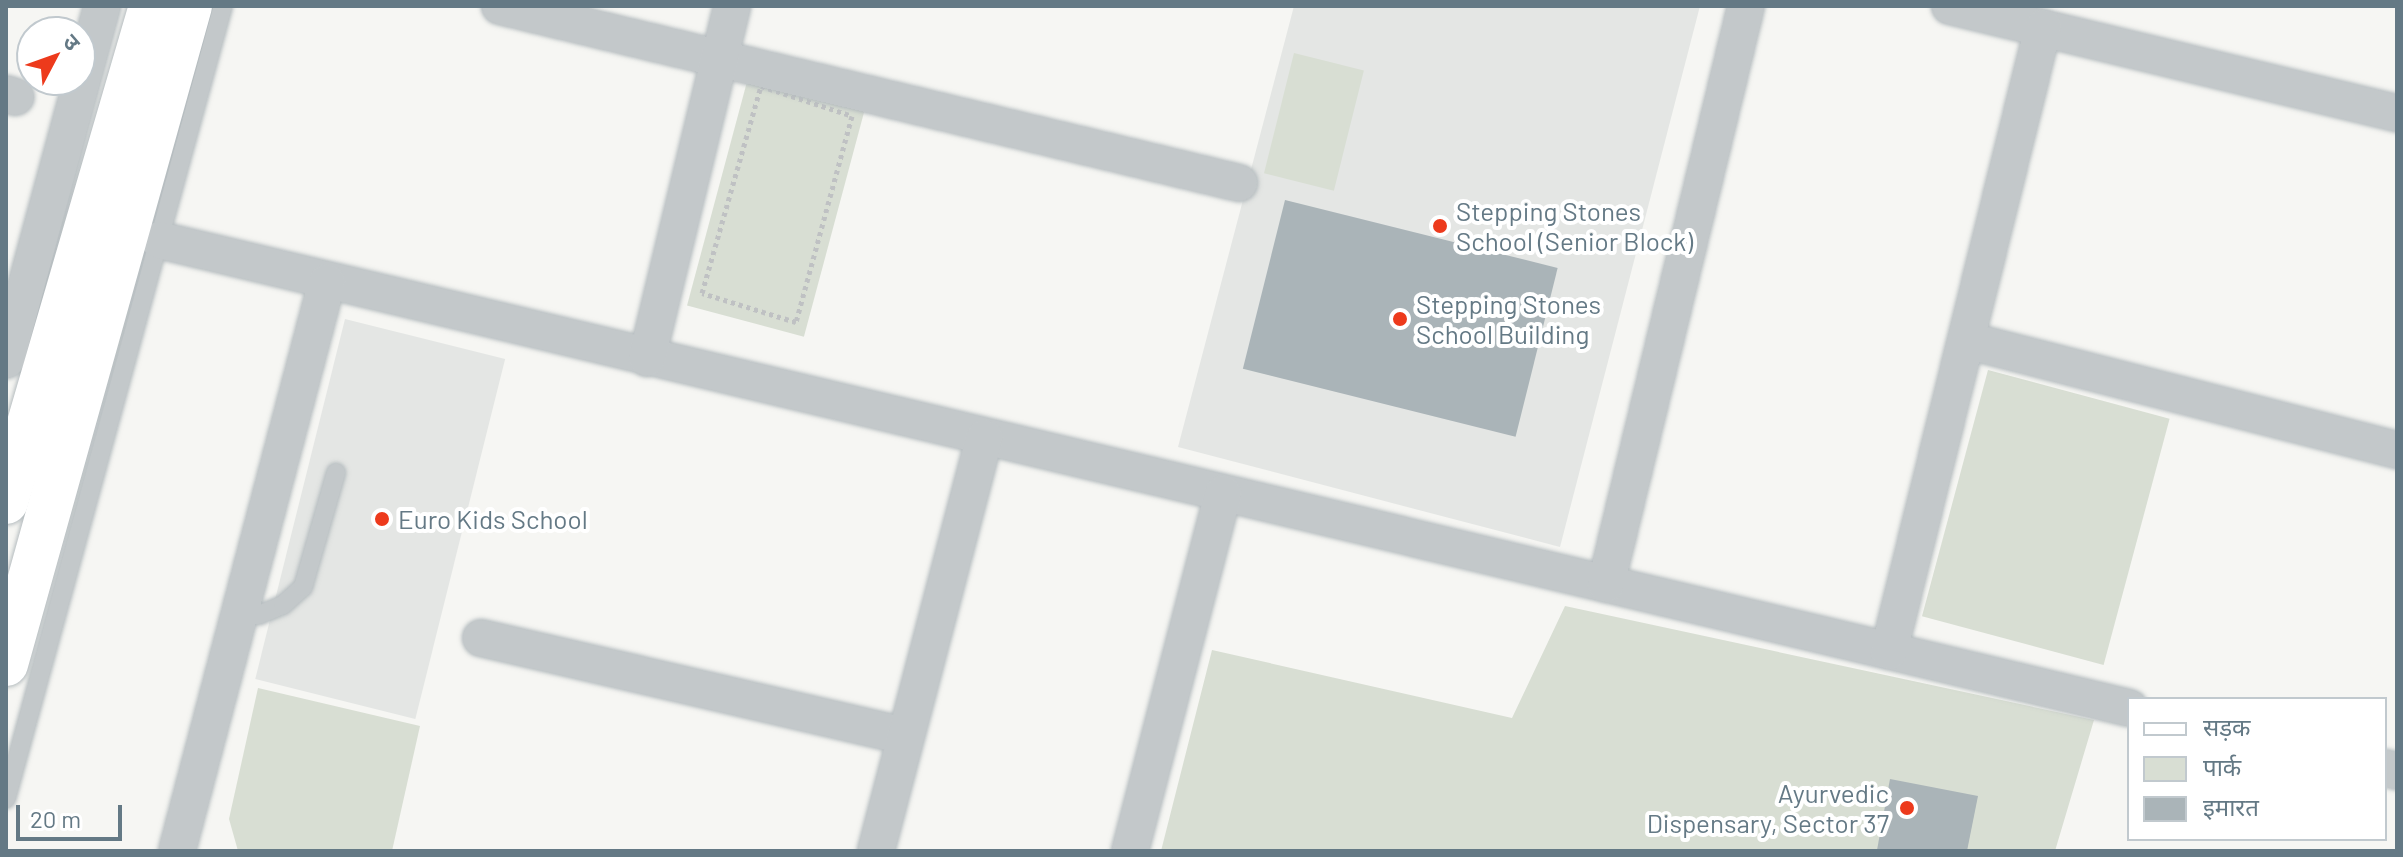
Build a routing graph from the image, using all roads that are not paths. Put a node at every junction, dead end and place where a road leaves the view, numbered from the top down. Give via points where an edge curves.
1 (102, 6) edge
2 (151, 6) edge
3 (190, 6) edge
4 (223, 6) edge
5 (500, 6) edge
6 (732, 6) edge
7 (1746, 6) edge
8 (1950, 6) edge
9 (2043, 28) junction
10 (719, 59) junction
11 (2397, 113) edge
12 (1239, 183) dead end
13 (159, 240) junction
14 (327, 282) junction
15 (1969, 341) junction
16 (647, 358) junction
17 (6, 360) edge
18 (984, 438) junction
19 (2397, 450) edge
20 (336, 473) dead end
21 (1223, 494) junction
22 (6, 502) edge
23 (1606, 584) junction
24 (239, 613) junction
25 (481, 638) dead end
26 (1889, 651) junction
27 (6, 664) edge
28 (2127, 708) edge
29 (904, 736) junction
30 (6, 799) edge
31 (177, 851) edge
32 (876, 851) edge
33 (1130, 851) edge

1 - 17 street
2 - 22 main road
3 - 27 main road
4 - 13 lane
5 - 10 street
6 - 10 street
7 - 23 street
8 - 9 street
9 - 11 street
9 - 15 street
10 - 12 street
10 - 16 street
13 - 14 street
13 - 30 lane
14 - 16 street
14 - 24 street
15 - 19 street
15 - 26 street
16 - 18 street
18 - 21 street
18 - 29 street
20 - 24 lane via 303,587 283,605
21 - 23 street
21 - 33 street
23 - 26 street
24 - 31 street
25 - 29 street
26 - 28 street
29 - 32 street

